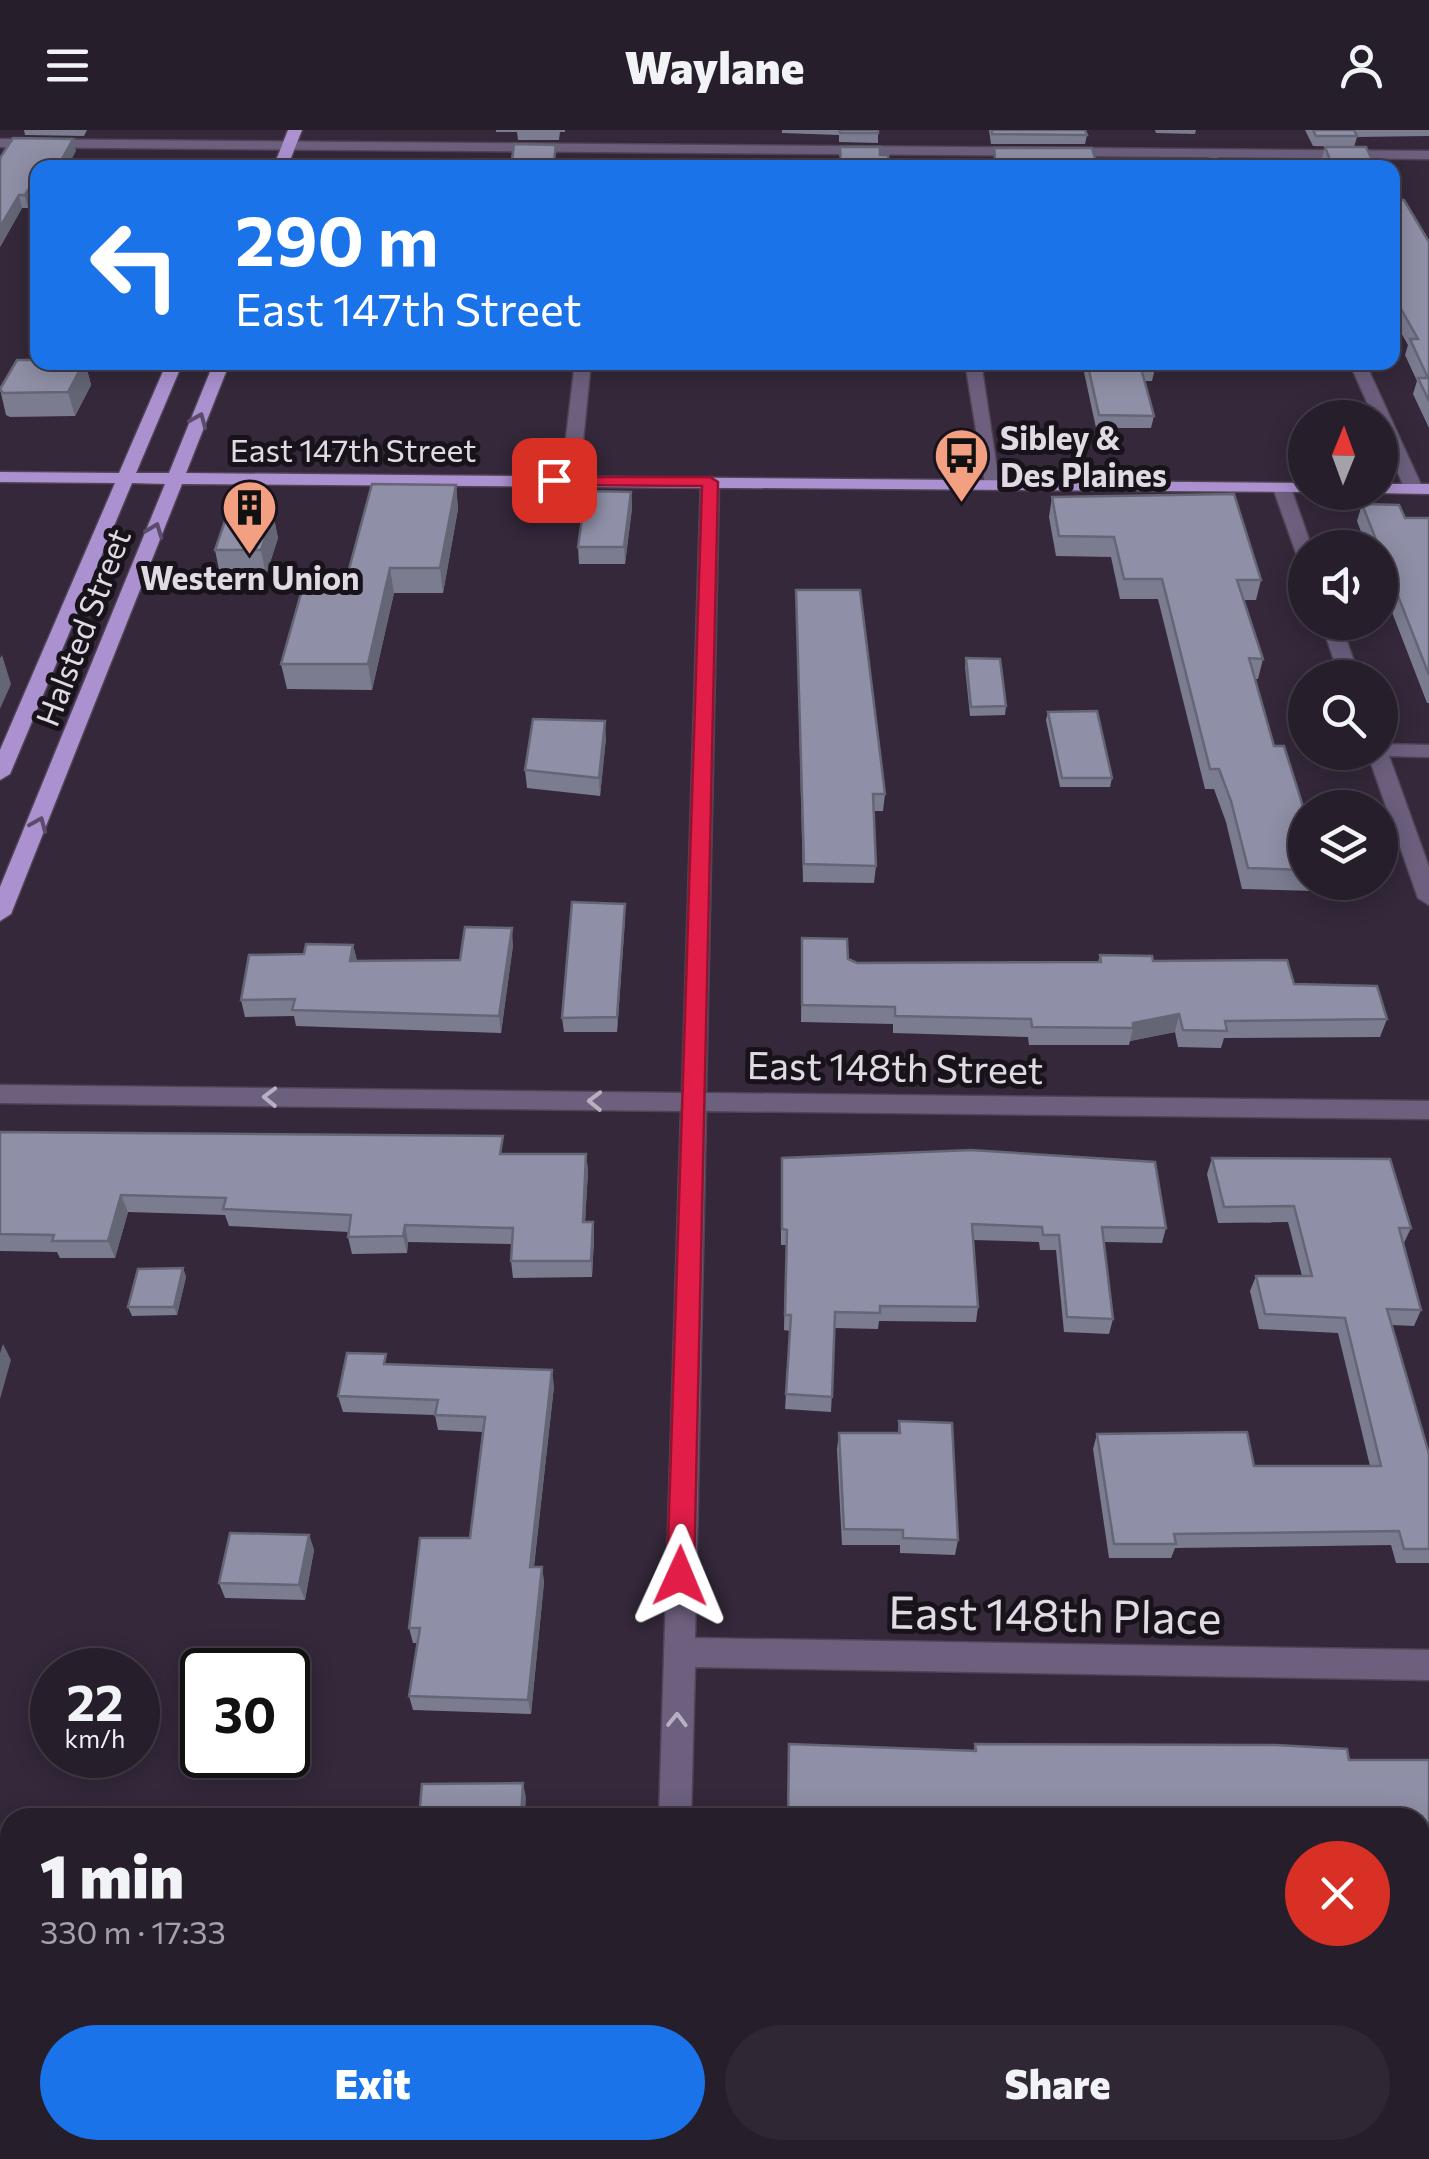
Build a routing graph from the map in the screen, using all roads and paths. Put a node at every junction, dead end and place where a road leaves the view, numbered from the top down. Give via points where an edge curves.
1 (295, 130) edge
2 (612, 130) edge
3 (932, 130) edge
4 (0, 143) edge
5 (288, 146) junction
6 (609, 148) junction
7 (934, 151) junction
8 (1263, 154) edge
9 (1429, 154) edge
10 (283, 160) edge
11 (608, 160) edge
12 (936, 160) edge
13 (172, 370) edge
14 (219, 370) edge
15 (583, 370) edge
16 (974, 370) edge
17 (1361, 370) edge
18 (0, 477) edge
19 (125, 478) junction
20 (174, 478) junction
21 (570, 480) junction
22 (710, 482) junction
23 (994, 485) junction
24 (1282, 488) junction
25 (1288, 488) edge
26 (1421, 489) edge
27 (1297, 530) edge
28 (1429, 750) edge
29 (1398, 751) edge
30 (1385, 770) edge
31 (0, 774) edge
32 (1429, 898) edge
33 (0, 914) edge
34 (0, 1094) edge
35 (692, 1102) junction
36 (1429, 1110) edge
37 (679, 1652) junction
38 (1429, 1664) edge
39 (675, 1808) edge

1 - 5 main road
2 - 6 street
3 - 7 street
4 - 5 street
5 - 6 street
5 - 10 main road
6 - 7 street
6 - 11 street
7 - 8 street
7 - 12 street
8 - 9 street
13 - 19 main road, Halsted Street
20 -> 14 main road, Halsted Street
15 - 21 street
16 - 23 street
17 - 26 street
18 - 19 main road, East 147th Street
19 - 20 main road, East 147th Street
19 - 31 main road, Halsted Street
20 - 21 main road, East 147th Street
33 -> 20 main road, Halsted Street
21 - 22 main road, East 147th Street
22 - 23 main road, East 147th Street
22 - 35 street
23 - 24 main road, East 147th Street
24 - 25 main road, East 147th Street
24 - 27 street
28 - 29 street
30 - 32 street
35 -> 34 street, East 148th Street
35 - 36 street, East 148th Street
35 - 37 street
37 - 38 street, East 148th Place
39 -> 37 street

